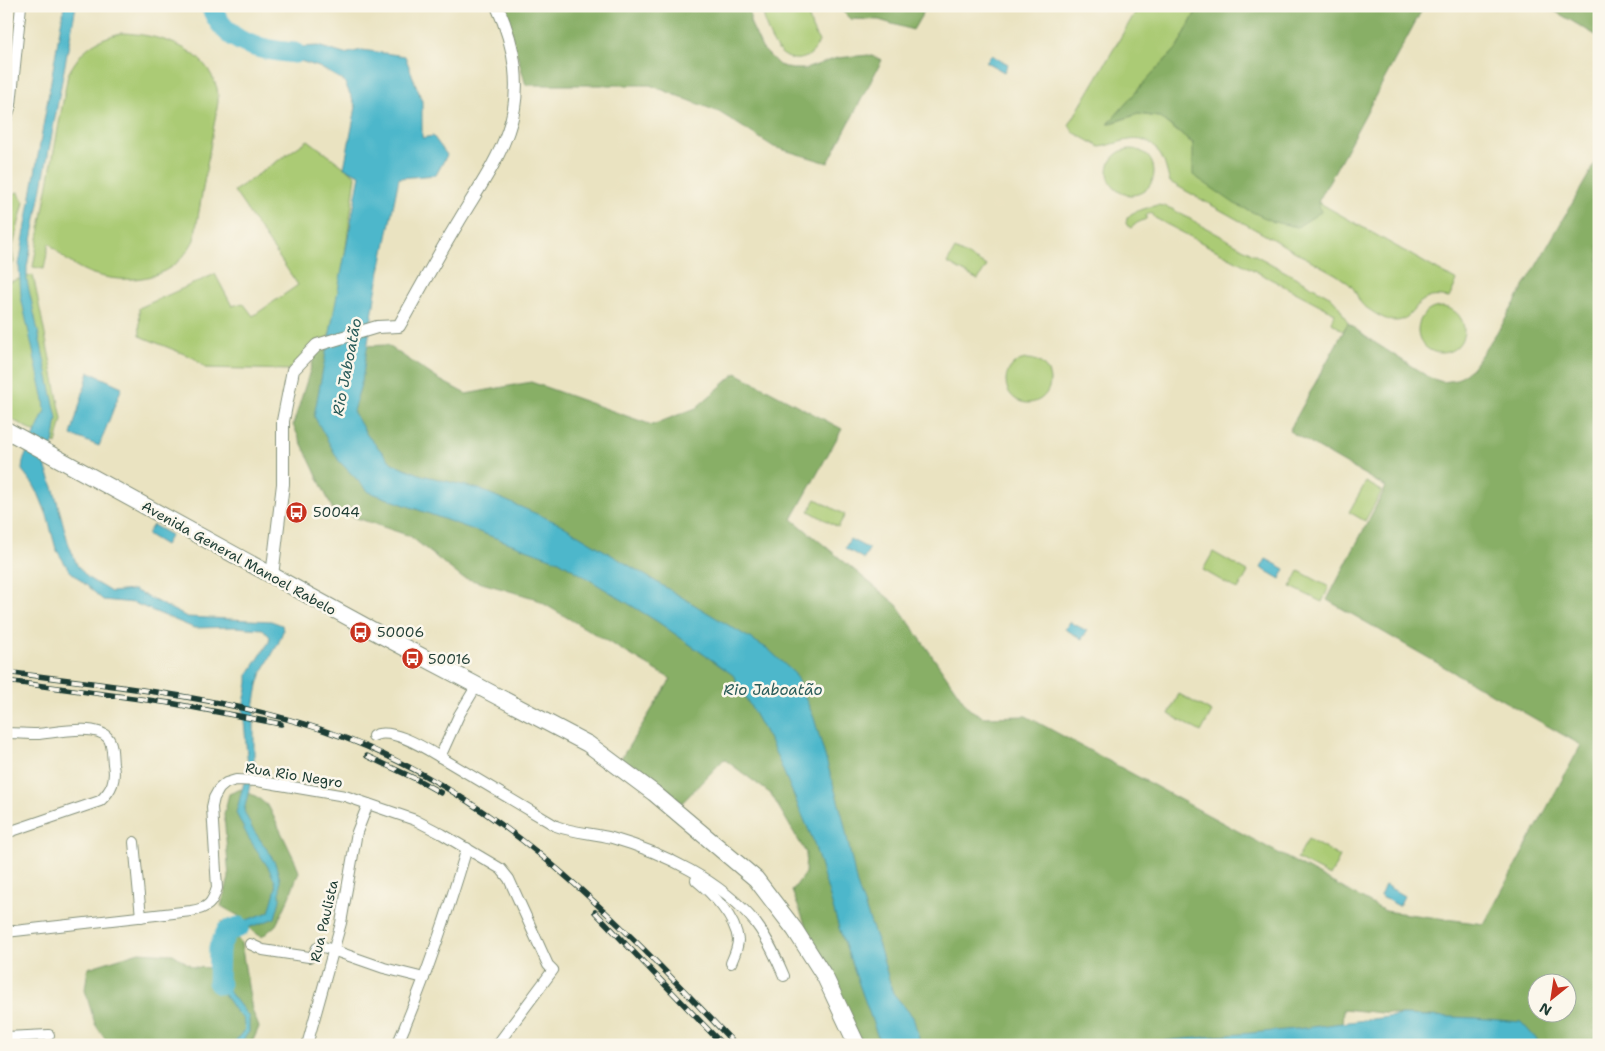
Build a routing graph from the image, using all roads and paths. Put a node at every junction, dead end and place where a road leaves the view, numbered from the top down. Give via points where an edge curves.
1 (20, 6) edge
2 (497, 6) edge
3 (6, 120) edge
4 (6, 430) edge
5 (272, 576) junction
6 (477, 685) junction
7 (6, 733) edge
8 (373, 736) dead end
9 (440, 757) junction
10 (368, 804) junction
11 (6, 833) edge
12 (134, 842) dead end
13 (467, 848) junction
14 (672, 860) junction
15 (141, 917) junction
16 (6, 932) edge
17 (250, 944) dead end
18 (332, 950) junction
19 (730, 963) dead end
20 (784, 976) dead end
21 (424, 978) junction
22 (49, 1035) dead end
23 (6, 1037) edge
24 (307, 1045) edge
25 (397, 1045) edge
26 (497, 1045) edge
27 (857, 1045) edge

1 - 3 street via 11,105
2 - 5 street via 512,48 516,72 515,101 508,130 491,167 399,326 377,327 317,345 293,370 283,421 282,484
4 - 5 main road, Avenida General Manoel Rabelo
5 - 6 main road, Avenida General Manoel Rabelo
6 - 9 street
6 - 27 main road, Avenida General Manoel Rabelo via 588,744 654,793 756,879 796,930 825,977
7 - 11 street via 100,732 110,740 114,781 109,793 100,801
8 - 9 street via 382,733 396,736
9 - 14 street via 556,826 611,838
10 - 13 street, Rua Rio Negro via 415,820
10 - 15 street, Rua Rio Negro via 345,796 257,781 226,783 214,798 211,817 214,897 207,907
10 - 18 street, Rua Paulista via 358,832 341,923
12 - 15 street
13 - 21 street
13 - 26 street, Rua Rio Negro via 501,869 509,879 553,970
14 - 19 street via 713,895 725,910 738,941
14 - 20 street via 705,879 755,922 771,946
15 - 16 street, Rua Rio Negro
17 - 18 street via 263,950 309,957 321,946
18 - 21 street
18 - 24 street, Rua Paulista
21 - 25 street
22 - 23 street

